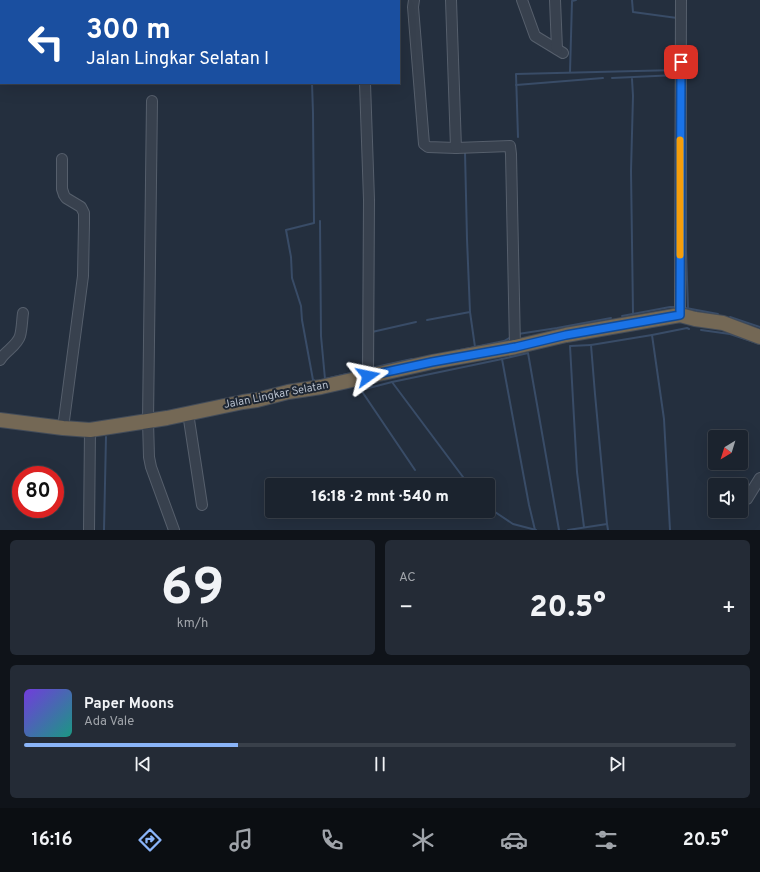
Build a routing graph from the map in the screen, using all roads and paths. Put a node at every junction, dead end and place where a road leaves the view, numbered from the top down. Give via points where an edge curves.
1 (414, 0) edge
2 (451, 0) edge
3 (522, 0) edge
4 (555, 0) edge
5 (681, 0) edge
6 (365, 84) edge
7 (152, 101) dead end
8 (456, 148) junction
9 (62, 158) dead end
10 (23, 313) dead end
11 (680, 315) junction
12 (760, 337) edge
13 (516, 347) junction
14 (0, 360) edge
15 (368, 376) junction
16 (188, 413) junction
17 (0, 420) edge
18 (148, 421) junction
19 (63, 428) junction
20 (90, 430) junction
21 (760, 478) edge
22 (748, 497) edge
23 (202, 506) dead end
24 (88, 530) edge
25 (174, 530) edge

1 - 8 street via 424,144 428,147
2 - 8 street
3 - 4 street via 535,36 560,51
5 - 11 street
6 - 15 street via 369,200
7 - 18 street
8 - 13 street via 510,146
9 - 19 street via 63,193 84,213 83,276
10 - 14 street via 20,336
11 - 12 highway, Jalan Lingkar Selatan via 723,323
11 - 13 highway, Jalan Lingkar Selatan via 566,335
13 - 15 highway, Jalan Lingkar Selatan
15 - 16 highway, Jalan Lingkar Selatan
16 - 18 highway, Jalan Lingkar Selatan
16 - 23 street
17 - 19 highway, Jalan Lingkar Selatan
18 - 20 highway, Jalan Lingkar Selatan
18 - 25 street via 151,467
19 - 20 highway, Jalan Lingkar Selatan
20 - 24 street
21 - 22 street

